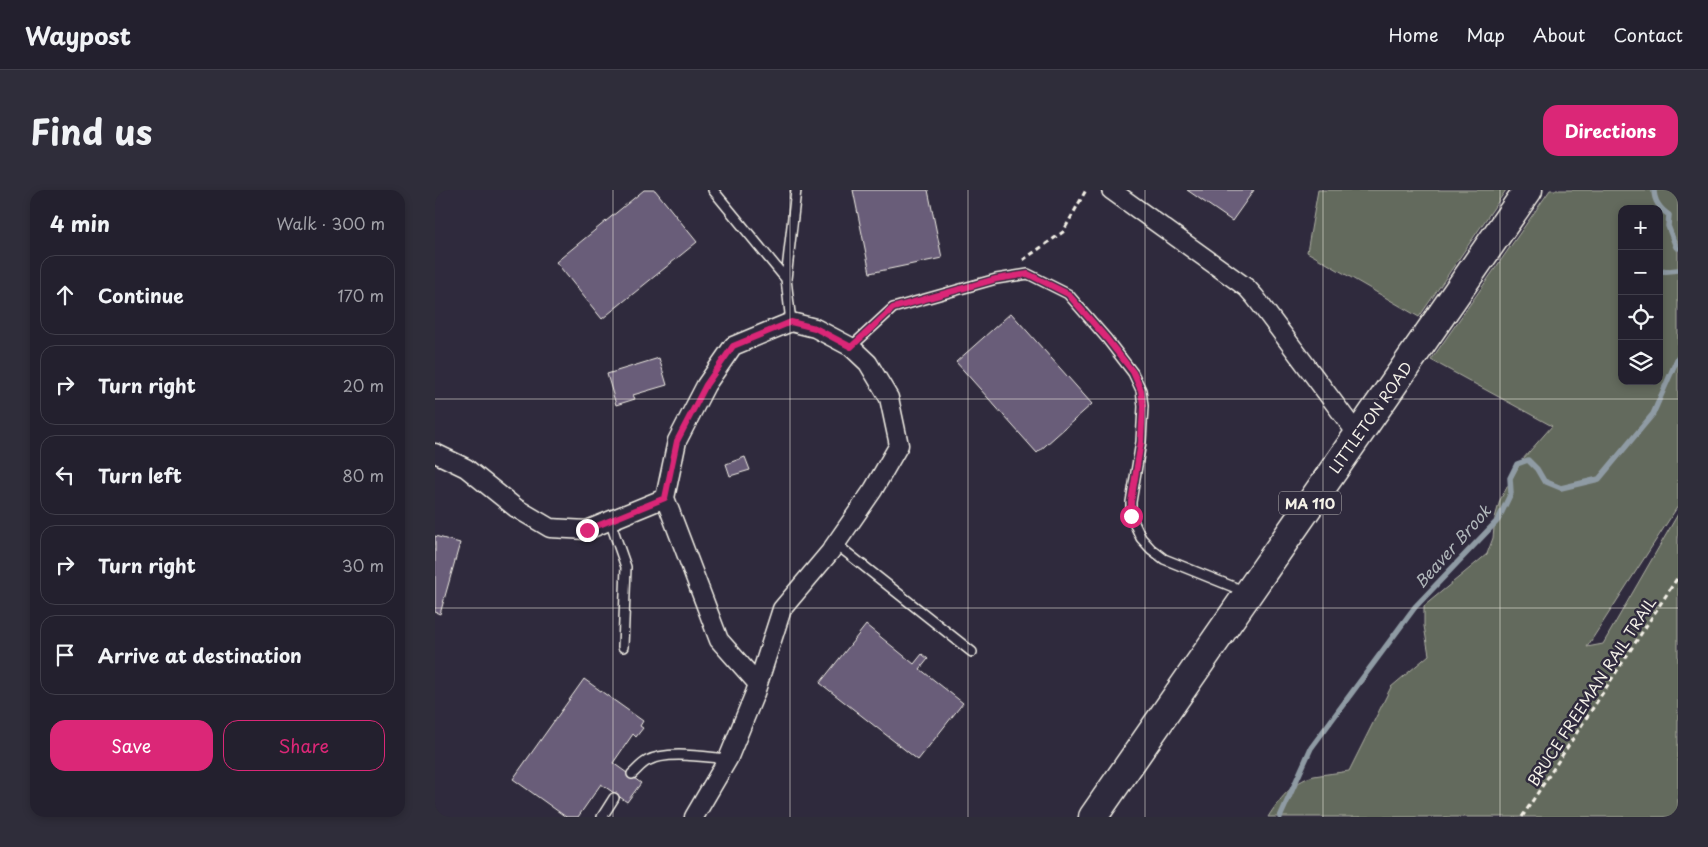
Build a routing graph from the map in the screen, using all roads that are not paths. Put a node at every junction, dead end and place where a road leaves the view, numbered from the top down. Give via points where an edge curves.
1 (713, 190) edge
2 (796, 190) edge
3 (1111, 190) edge
4 (1528, 190) edge
5 (786, 279) junction
6 (791, 322) junction
7 (851, 347) junction
8 (1357, 435) junction
9 (435, 453) edge
10 (665, 498) junction
11 (610, 520) junction
12 (836, 544) junction
13 (1248, 593) junction
14 (623, 647) dead end
15 (972, 652) dead end
16 (758, 684) junction
17 (728, 759) junction
18 (632, 774) dead end
19 (614, 798) dead end
20 (602, 817) edge
21 (693, 817) edge
22 (1093, 817) edge

1 - 5 lane
2 - 5 lane
3 - 8 street via 1247,288
4 - 8 main road, LITTLETON ROAD / MA 110
5 - 6 lane
6 - 7 street via 815,328
6 - 10 street via 733,346 706,385 677,441
7 - 12 street via 868,364 889,398 899,445
7 - 13 lane via 893,308 996,279 1028,274 1068,294 1133,372 1141,390 1141,442 1131,502 1131,516 1138,532 1164,559
8 - 13 main road, LITTLETON ROAD / MA 110
9 - 11 street via 466,468 516,508 550,528 587,530
10 - 11 street
10 - 16 street via 719,640
11 - 14 lane via 626,567
12 - 15 lane
12 - 16 street via 782,609
13 - 22 main road, LITTLETON ROAD / MA 110
16 - 17 street
17 - 18 lane via 678,755 655,757
17 - 21 street
19 - 20 lane

